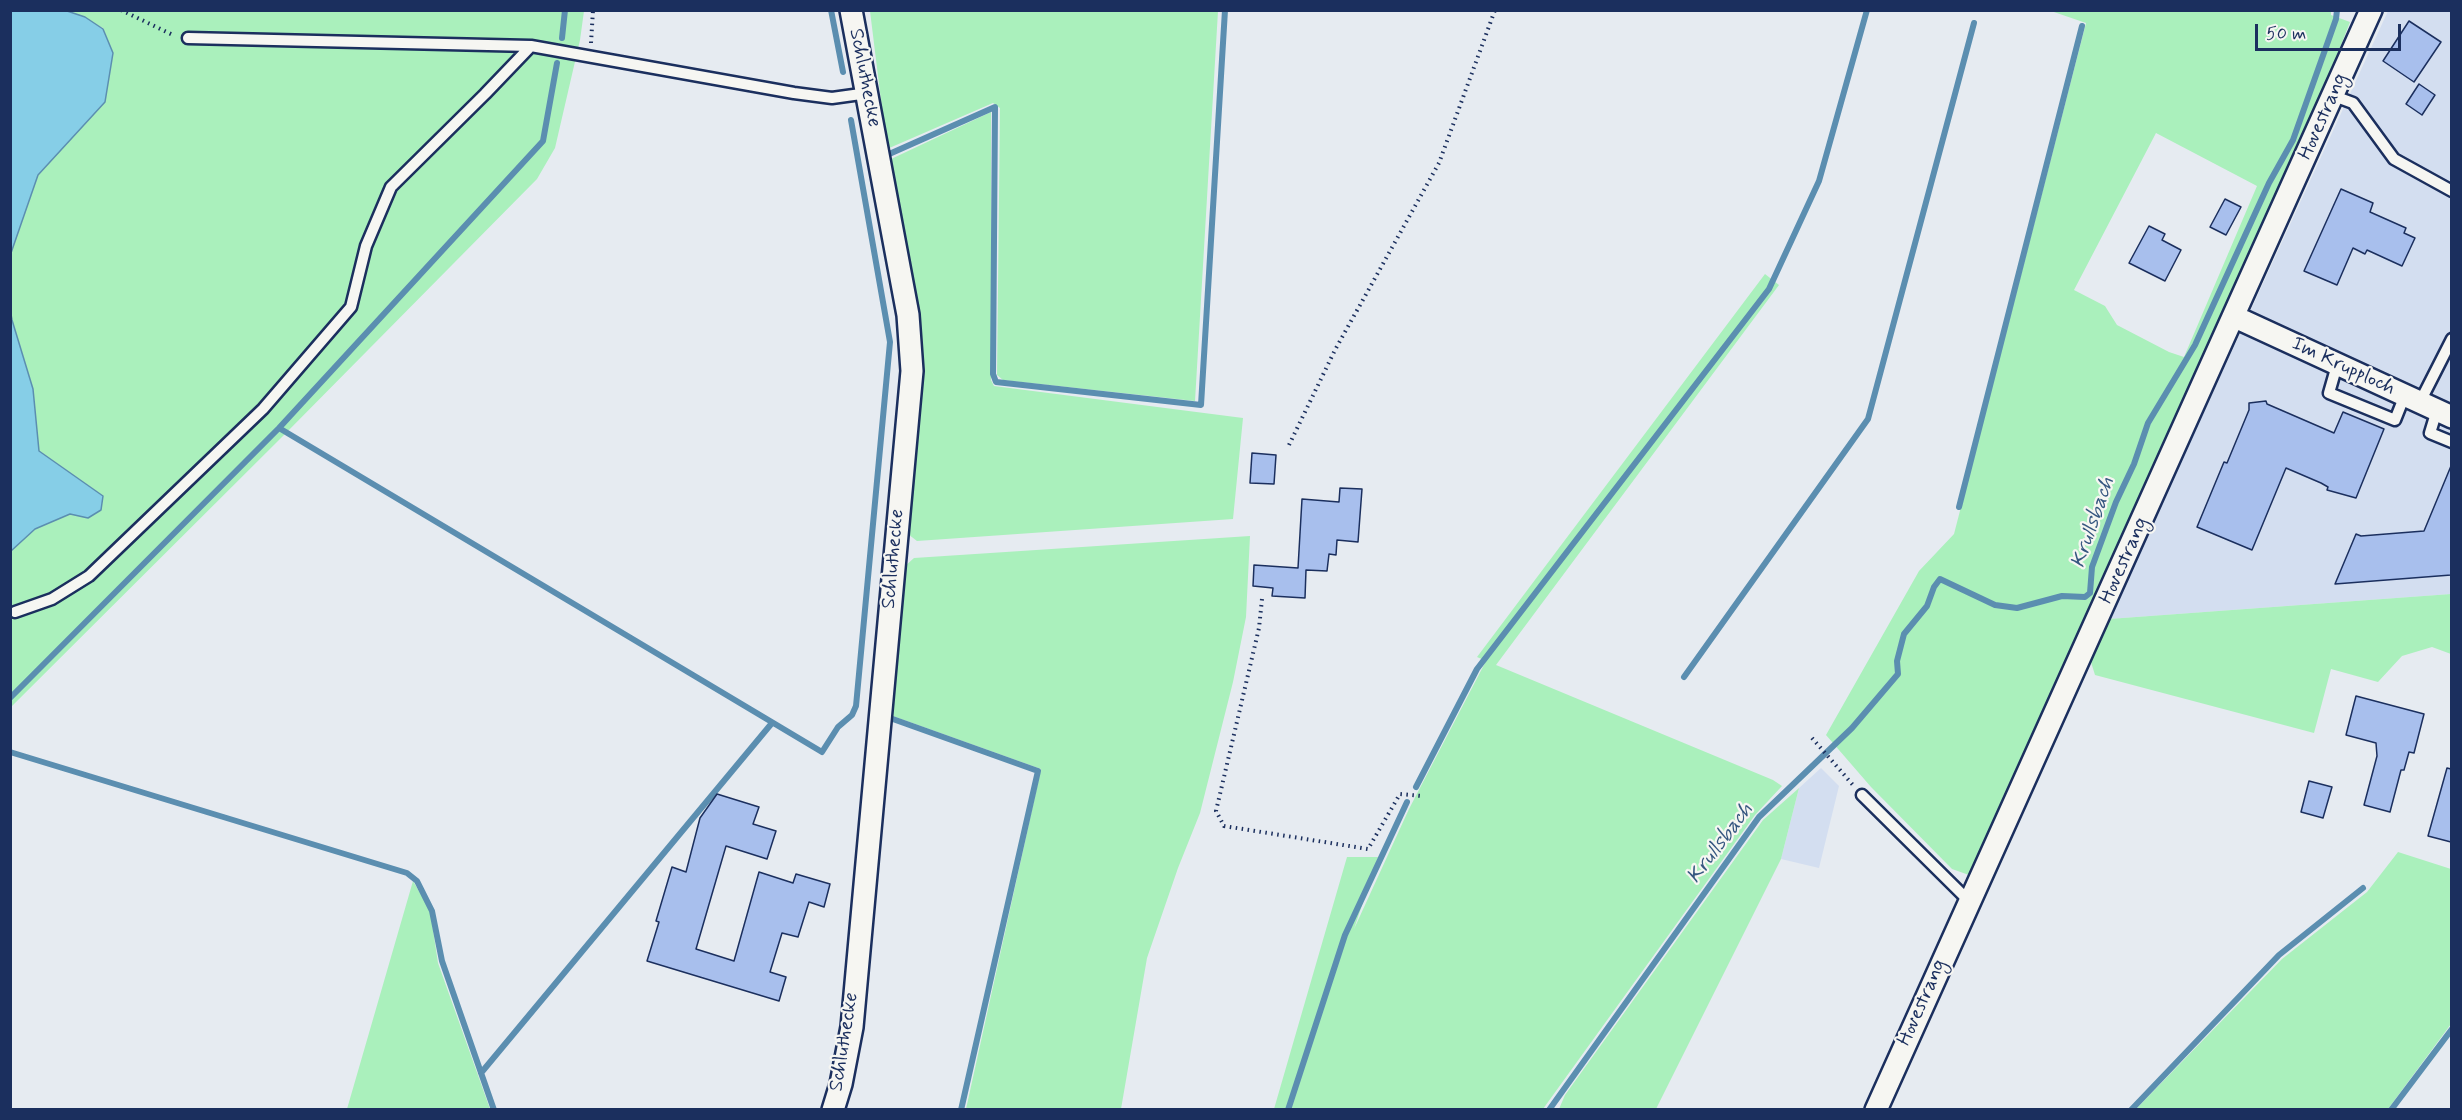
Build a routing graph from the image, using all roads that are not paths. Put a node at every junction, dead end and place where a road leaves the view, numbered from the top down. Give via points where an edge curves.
1 (851, 10) edge
2 (2371, 10) edge
3 (188, 38) road end
4 (531, 46) junction
5 (868, 93) junction
6 (2334, 96) junction
7 (2451, 191) edge
8 (2235, 317) junction
9 (2451, 339) edge
10 (2337, 364) junction
11 (2428, 406) edge
12 (2451, 442) edge
13 (15, 612) dead end
14 (1862, 795) road end
15 (1969, 901) junction
16 (833, 1110) edge
17 (1875, 1110) edge

1 - 5 street, Schluthecke
2 - 6 street, Hovestrang
3 - 4 lane
4 - 5 lane via 794,93 832,98
4 - 13 lane via 391,187 366,246 351,308 263,409 89,576 52,600
5 - 16 street, Schluthecke via 908,315 912,372 852,1028
6 - 7 lane via 2353,103 2394,159
6 - 8 street, Hovestrang
8 - 10 street, Im Krupploch
8 - 15 street, Hovestrang
9 - 11 lane
10 - 11 street, Im Krupploch
10 - 11 lane via 2329,393 2395,420
11 - 12 lane via 2430,433
14 - 15 lane
15 - 17 street, Hovestrang

